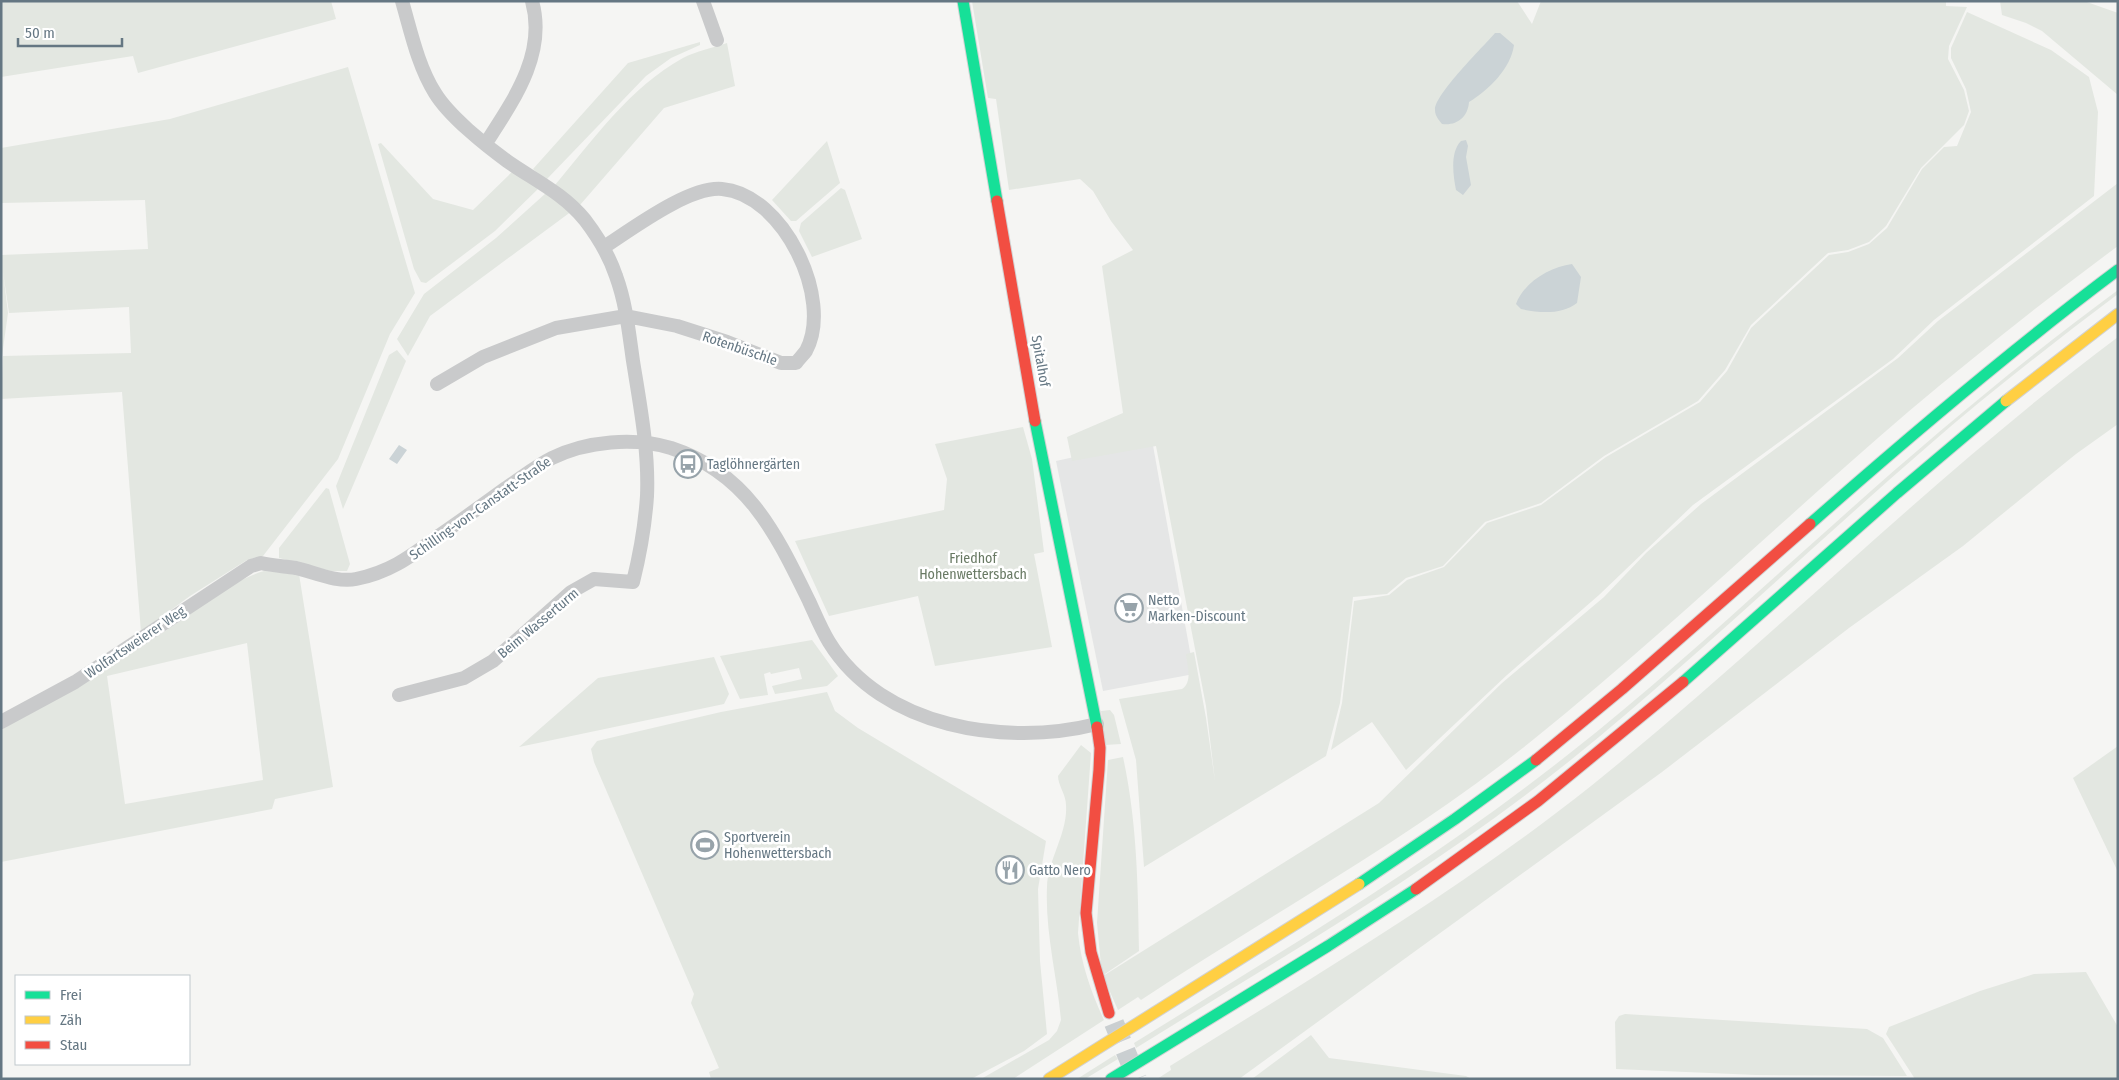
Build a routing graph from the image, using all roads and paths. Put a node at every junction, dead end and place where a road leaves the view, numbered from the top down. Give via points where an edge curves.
1 (402, 1) edge
2 (532, 1) edge
3 (703, 1) edge
4 (963, 1) edge
5 (717, 40) dead end
6 (486, 143) junction
7 (604, 247) junction
8 (2118, 270) edge
9 (2118, 314) edge
10 (626, 316) junction
11 (437, 384) dead end
12 (644, 443) junction
13 (268, 564) joint
14 (399, 695) dead end
15 (1, 722) edge
16 (1097, 724) junction
17 (1109, 1013) tunnel mouth
18 (1050, 1079) edge
19 (1111, 1079) edge

1 - 6 street via 418,56 436,95 457,119
2 - 6 street via 535,33 530,67
3 - 5 street
4 - 16 main road, Spitalhof via 1040,449
6 - 7 street via 564,199 584,219
7 - 10 street
7 - 10 street, Rotenbüschle via 690,196 709,189 737,192 760,204 786,232 801,258 814,319 806,351 796,363 781,363 685,329
8 - 18 main road via 2048,321 1934,414 1635,679 1548,751 1400,858
9 - 19 main road via 2028,383 1590,760 1501,829 1384,909
10 - 11 street, Rotenbüschle via 556,328 483,357
10 - 12 street
12 - 13 street, Schilling-von-Canstatt-Straße via 592,445 551,458 397,566 355,579
12 - 14 street, Beim Wasserturm via 647,496 632,582 594,579 571,592 493,661 464,678
12 - 16 street, Schilling-von-Canstatt-Straße via 690,456 747,496 776,537 828,640 854,672 887,698 931,718 996,732 1046,732
13 - 15 street, Wolfartsweierer Weg via 246,568 75,682
16 - 17 main road, Spitalhof via 1100,770 1086,932 1090,956

